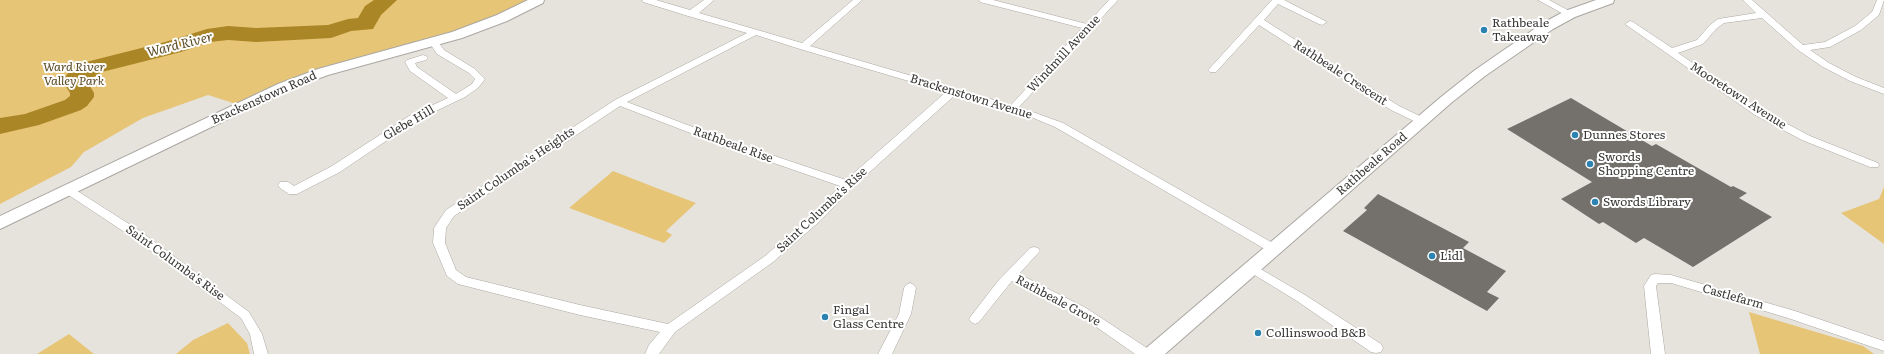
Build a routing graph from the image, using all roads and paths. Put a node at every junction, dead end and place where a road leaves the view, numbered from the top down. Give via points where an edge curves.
1 (538, 0) edge
2 (646, 0) edge
3 (710, 0) edge
4 (858, 0) edge
5 (984, 0) edge
6 (1114, 0) edge
7 (1277, 0) edge
8 (1542, 0) edge
9 (1608, 0) edge
10 (1747, 0) edge
11 (1881, 0) edge
12 (691, 14) junction
13 (1570, 14) junction
14 (1764, 15) junction
15 (1259, 21) junction
16 (1322, 22) dead end
17 (1630, 24) dead end
18 (1088, 27) junction
19 (755, 32) junction
20 (434, 42) junction
21 (803, 47) junction
22 (1801, 48) junction
23 (1670, 52) junction
24 (423, 58) dead end
25 (1213, 70) dead end
26 (953, 91) junction
27 (1884, 91) edge
28 (455, 98) junction
29 (618, 102) junction
30 (1013, 108) junction
31 (1422, 121) junction
32 (1874, 165) dead end
33 (284, 185) dead end
34 (848, 185) junction
35 (68, 189) junction
36 (0, 223) edge
37 (1274, 249) junction
38 (1034, 251) dead end
39 (1252, 268) junction
40 (1010, 275) junction
41 (910, 288) dead end
42 (975, 319) dead end
43 (670, 329) junction
44 (1884, 346) edge
45 (1376, 348) dead end
46 (261, 354) edge
47 (652, 354) edge
48 (885, 354) edge
49 (1144, 354) edge
50 (1152, 354) edge
51 (1658, 354) edge

1 - 20 main road, Brackenstown Road via 502,18
2 - 12 street, Brackenstown Avenue
3 - 12 street
4 - 21 street
5 - 18 street
6 - 18 street, Windmill Avenue
7 - 15 street
7 - 16 street
8 - 13 street
9 - 13 main road, Rathbeale Road
10 - 14 street
11 - 22 street via 1876,13 1858,28 1827,45
12 - 19 street, Brackenstown Avenue
13 - 31 main road, Rathbeale Road via 1490,66
14 - 22 street
14 - 23 street via 1721,21 1700,42
15 - 25 street
15 - 31 street, Rathbeale Crescent via 1394,108
17 - 23 street, Mooretown Avenue
18 - 30 street, Windmill Avenue
19 - 21 street, Brackenstown Avenue
19 - 29 street, Saint Columba's Heights
20 - 28 street, Glebe Hill via 440,52 472,71 480,79 475,86
20 - 35 main road, Brackenstown Road via 299,81
21 - 26 street, Brackenstown Avenue
22 - 27 street via 1853,79
23 - 32 street, Mooretown Avenue via 1759,113 1806,138
24 - 28 street via 410,62 413,69
26 - 30 street, Brackenstown Avenue
26 - 34 street, Saint Columba's Rise
28 - 33 street, Glebe Hill via 413,118 336,170 292,191
29 - 34 street, Rathbeale Rise
29 - 43 street, Saint Columba's Heights via 450,213 440,228 439,243 451,273 462,281
30 - 37 street, Brackenstown Avenue via 1059,126
31 - 37 main road, Rathbeale Road
34 - 43 street, Saint Columba's Rise via 816,218 769,259
35 - 36 main road, Brackenstown Road
35 - 46 street, Saint Columba's Rise via 136,234 245,315 256,334
37 - 39 main road, Rathbeale Road
38 - 40 street, Rathbeale Grove
39 - 45 street
39 - 50 main road, Rathbeale Road
40 - 42 street, Rathbeale Grove
40 - 49 street, Rathbeale Grove via 1082,311
41 - 48 street via 905,314
43 - 47 street, Saint Columba's Rise
44 - 51 street, Castlefarm via 1791,314 1671,279 1655,278 1650,286

